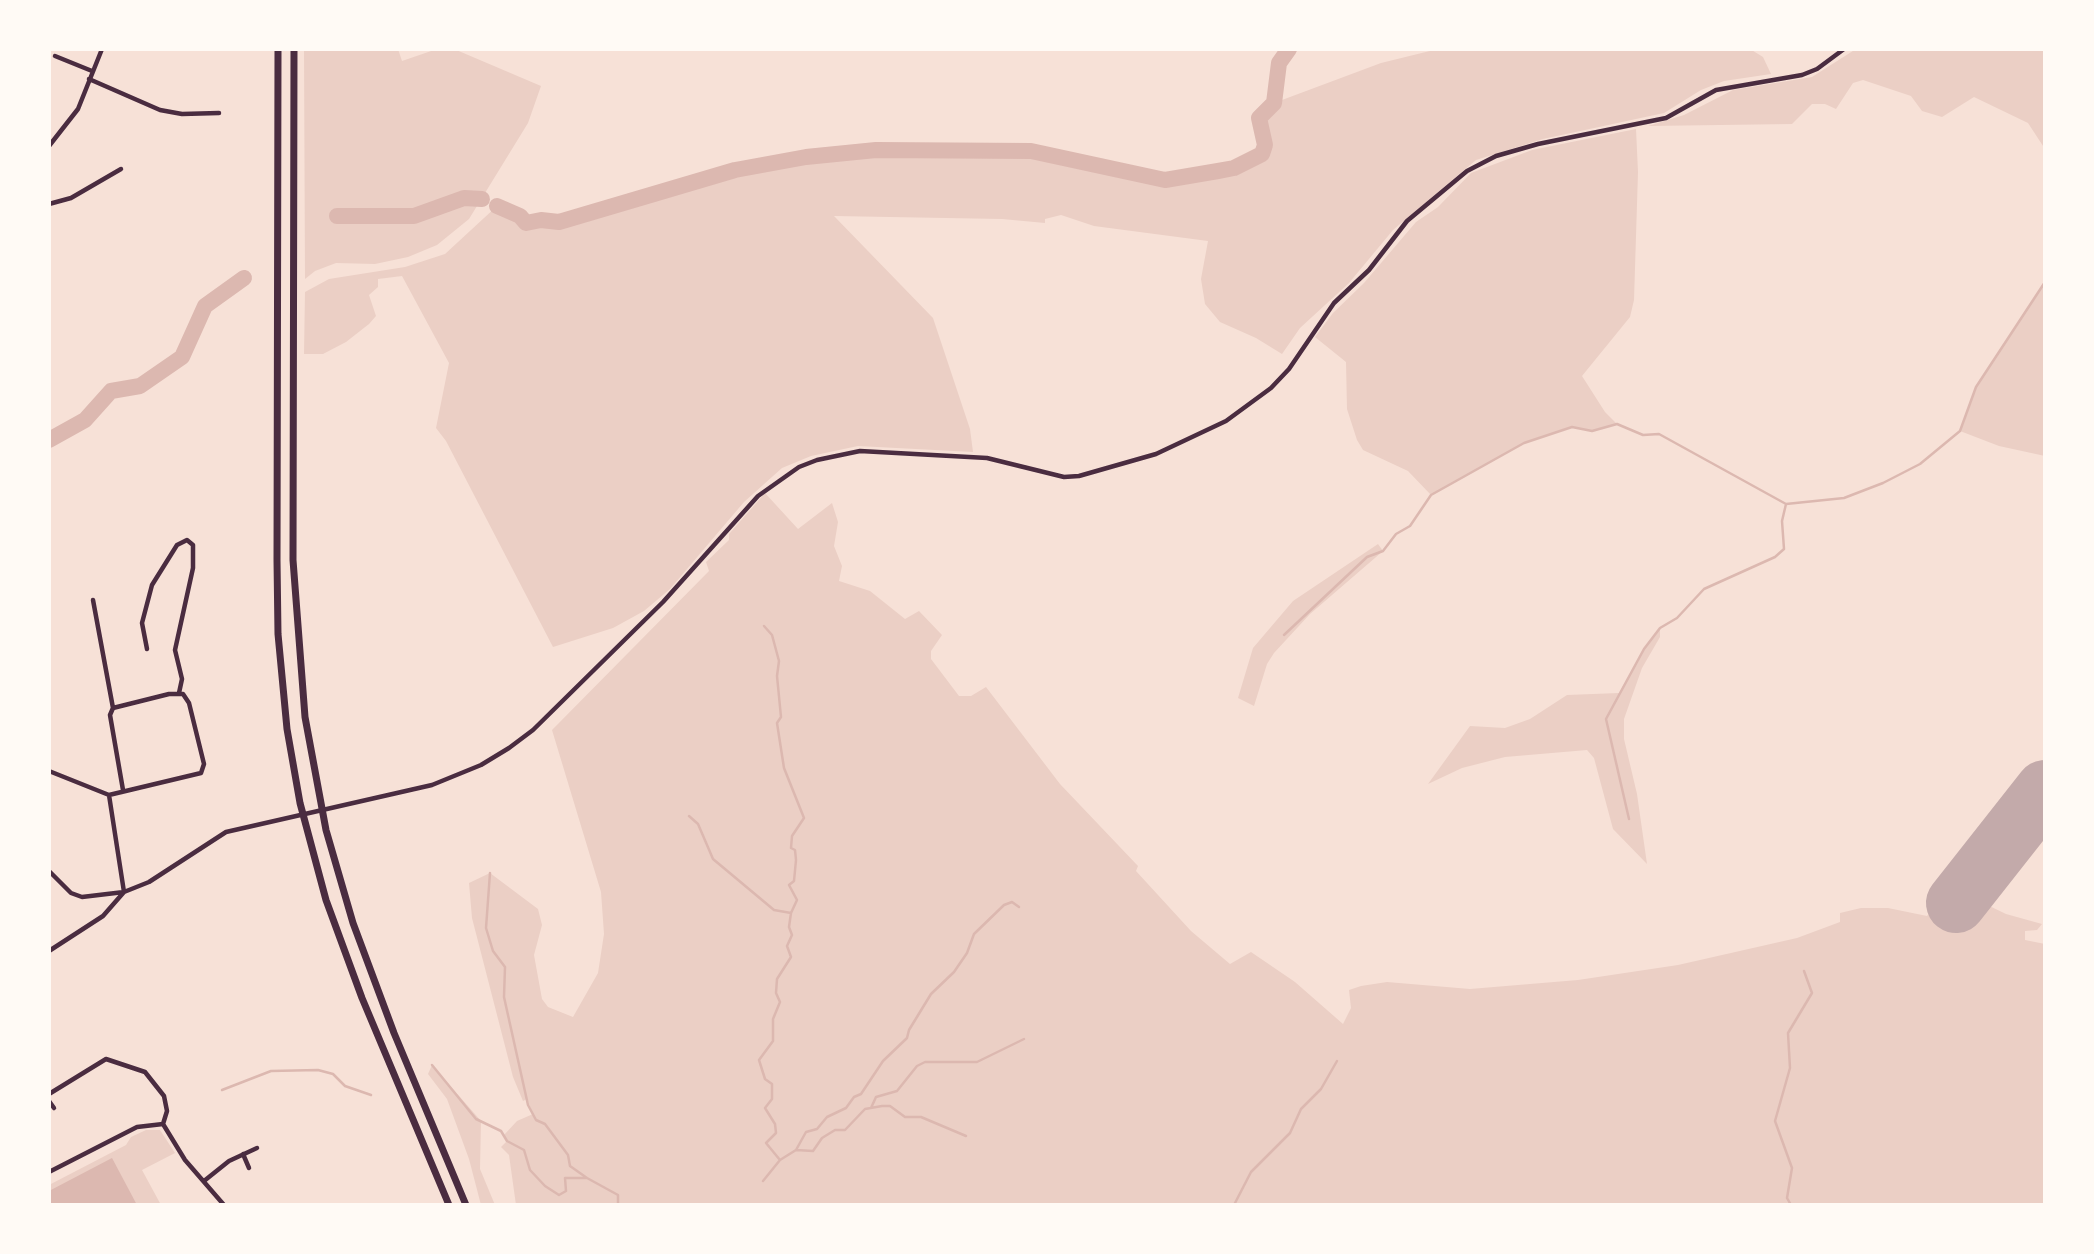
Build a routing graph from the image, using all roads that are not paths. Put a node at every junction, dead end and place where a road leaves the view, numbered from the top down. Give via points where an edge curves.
1 (102, 49) edge
2 (278, 49) edge
3 (294, 49) edge
4 (1844, 49) edge
5 (55, 55) dead end
6 (92, 71) junction
7 (89, 79) junction
8 (219, 113) dead end
9 (49, 146) edge
10 (121, 169) dead end
11 (49, 204) edge
12 (93, 600) dead end
13 (147, 649) dead end
14 (179, 693) junction
15 (113, 708) junction
16 (49, 771) edge
17 (123, 790) junction
18 (109, 795) junction
19 (49, 872) edge
20 (124, 892) junction
21 (49, 951) edge
22 (49, 1094) edge
23 (49, 1101) edge
24 (54, 1108) dead end
25 (163, 1124) junction
26 (257, 1148) dead end
27 (243, 1154) junction
28 (249, 1167) dead end
29 (49, 1172) edge
30 (204, 1181) junction
31 (224, 1205) edge
32 (449, 1205) edge
33 (466, 1205) edge

1 - 6 street
2 - 32 highway via 277,560 287,729 300,803 326,900
3 - 33 highway via 293,560 305,716 327,830 353,923
4 - 20 street via 1817,69 1716,90 1666,118 1538,144 1480,163 1407,221 1369,270 1334,303 1271,388 1226,421 1156,454 1079,477 986,458 860,451 799,467 758,496 663,602 533,730 481,765 408,790 226,832 149,882
5 - 6 street
6 - 7 street
7 - 8 street via 160,110
7 - 9 street via 78,109
10 - 11 street via 71,198
12 - 15 street
13 - 14 street via 142,624 152,585 177,545 187,540 193,545 193,568 174,650 182,679
14 - 15 street
14 - 17 street via 189,703 203,769 198,775
15 - 17 street via 110,715
16 - 18 street
17 - 18 street
18 - 20 street
19 - 20 street via 82,897
20 - 21 street via 103,916
22 - 25 street via 99,1060 114,1059 137,1067 160,1087 166,1104
23 - 24 street
25 - 29 street via 137,1127
25 - 30 street
26 - 27 street
27 - 28 street
27 - 30 street
30 - 31 street

